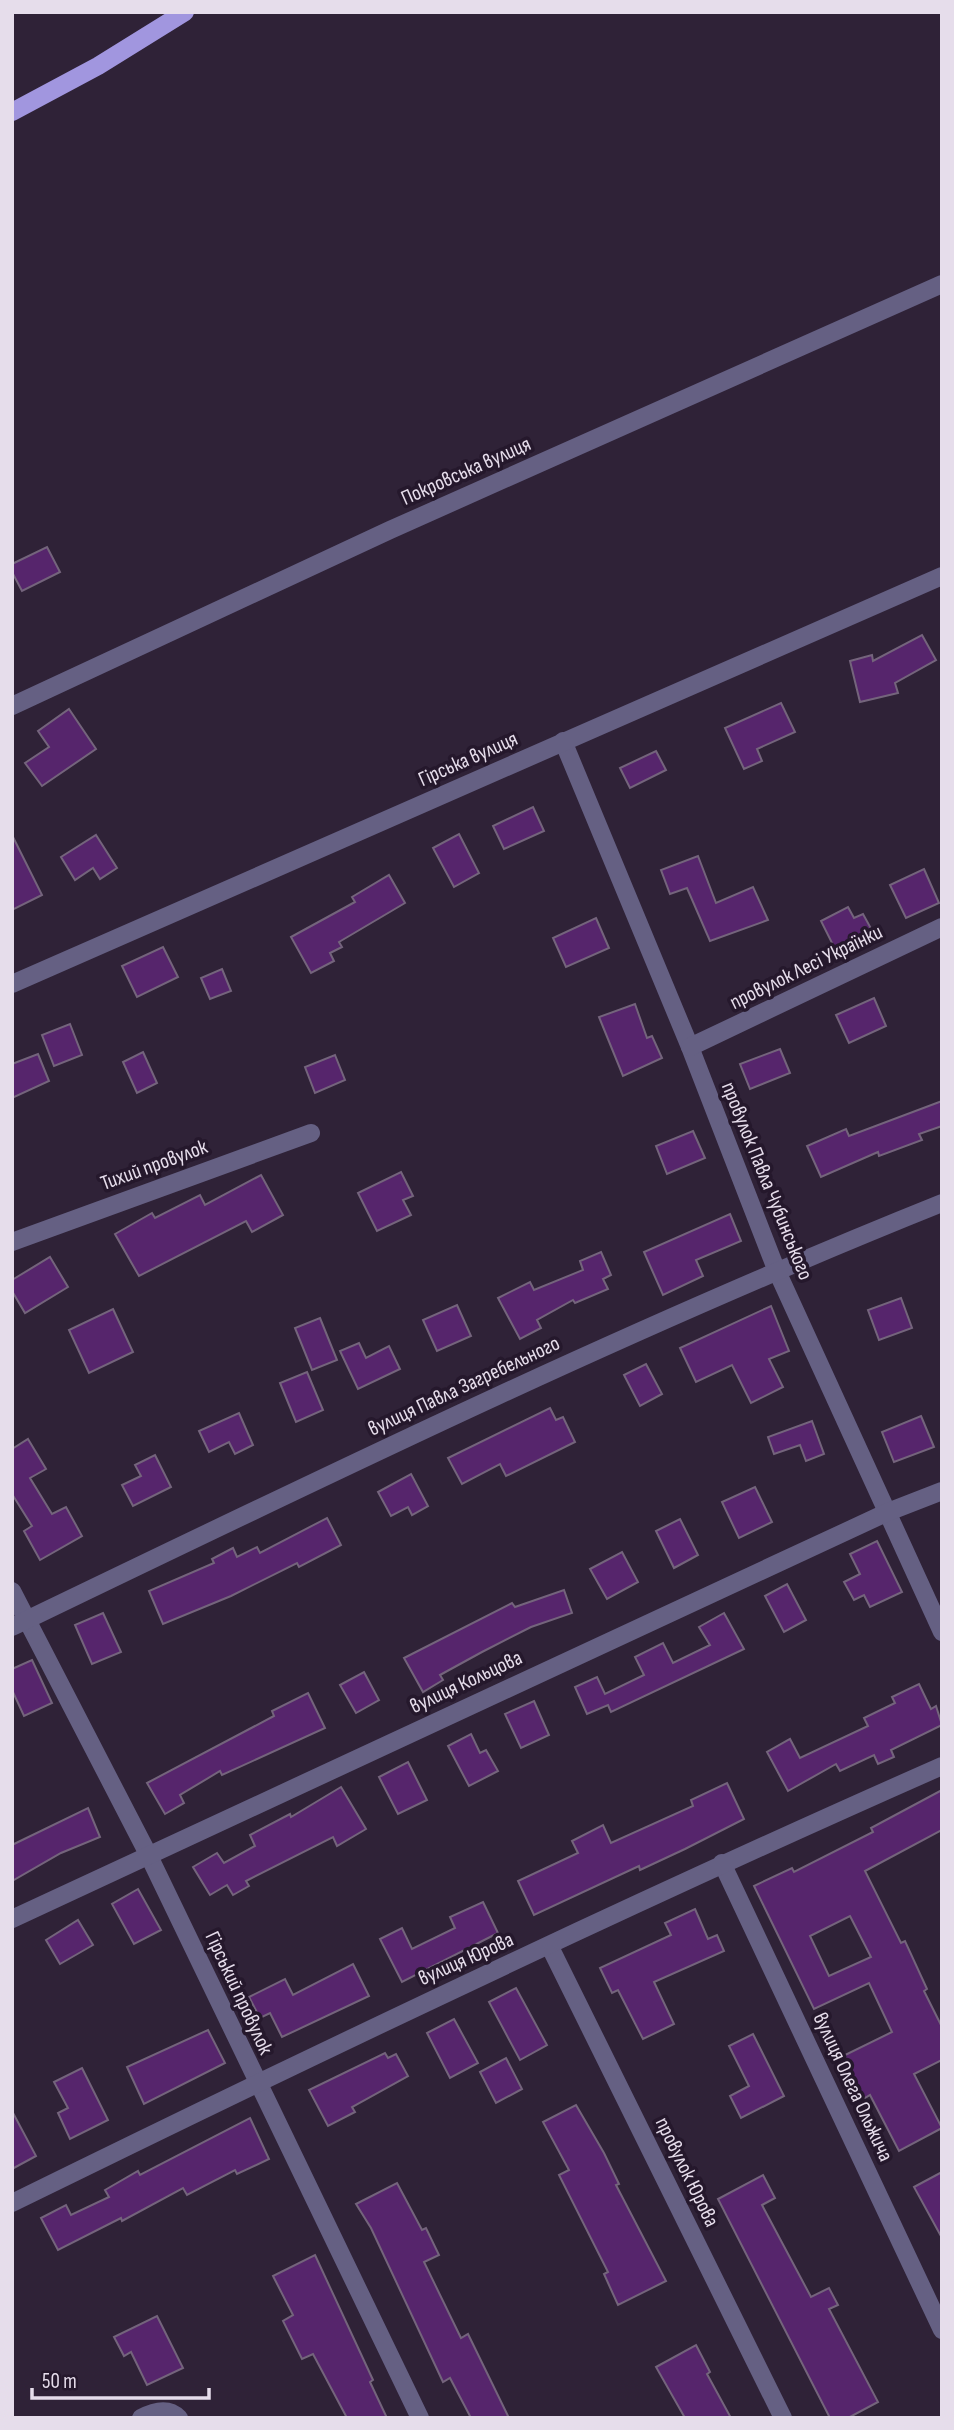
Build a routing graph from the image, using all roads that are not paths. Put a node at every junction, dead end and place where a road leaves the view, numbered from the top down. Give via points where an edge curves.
1 (185, 12) edge
2 (12, 112) edge
3 (942, 284) edge
4 (942, 576) edge
5 (12, 706) edge
6 (563, 741) junction
7 (942, 927) edge
8 (12, 984) edge
9 (690, 1048) junction
10 (311, 1133) dead end
11 (942, 1203) edge
12 (12, 1242) edge
13 (776, 1269) junction
14 (942, 1491) edge
15 (888, 1512) junction
16 (12, 1591) edge
17 (29, 1619) junction
18 (12, 1627) edge
19 (942, 1632) edge
20 (942, 1766) edge
21 (148, 1854) junction
22 (722, 1863) junction
23 (12, 1919) edge
24 (550, 1947) junction
25 (256, 2082) junction
26 (12, 2203) edge
27 (942, 2330) edge
28 (141, 2418) edge
29 (179, 2418) edge
30 (420, 2418) edge
31 (783, 2418) edge

1 - 2 main road
3 - 5 street, Покровська вулиця via 390,530
4 - 6 street, Гірська вулиця
6 - 8 street, Гірська вулиця
6 - 9 street, провулок Павла Чубинського
7 - 9 street, провулок Лесі Українки
9 - 13 street, провулок Павла Чубинського
10 - 12 street, Тихий провулок
11 - 13 street, вулиця Павла Загребельного
13 - 15 street, провулок Павла Чубинського
13 - 17 street, вулиця Павла Загребельного via 399,1440
14 - 15 street, вулиця Кольцова
15 - 19 street, провулок Павла Чубинського
15 - 21 street, вулиця Кольцова
16 - 17 street, Гірський провулок
17 - 18 street, вулиця Павла Загребельного
17 - 21 street, Гірський провулок
20 - 22 street, вулиця Юрова
21 - 23 street, вулиця Кольцова
21 - 25 street, Гірський провулок
22 - 24 street, вулиця Юрова
22 - 27 street, вулиця Олега Ольжича
24 - 25 street, вулиця Юрова
24 - 31 street, провулок Юрова
25 - 26 street, вулиця Юрова
25 - 30 street, Гірський провулок
28 - 29 street via 155,2410

